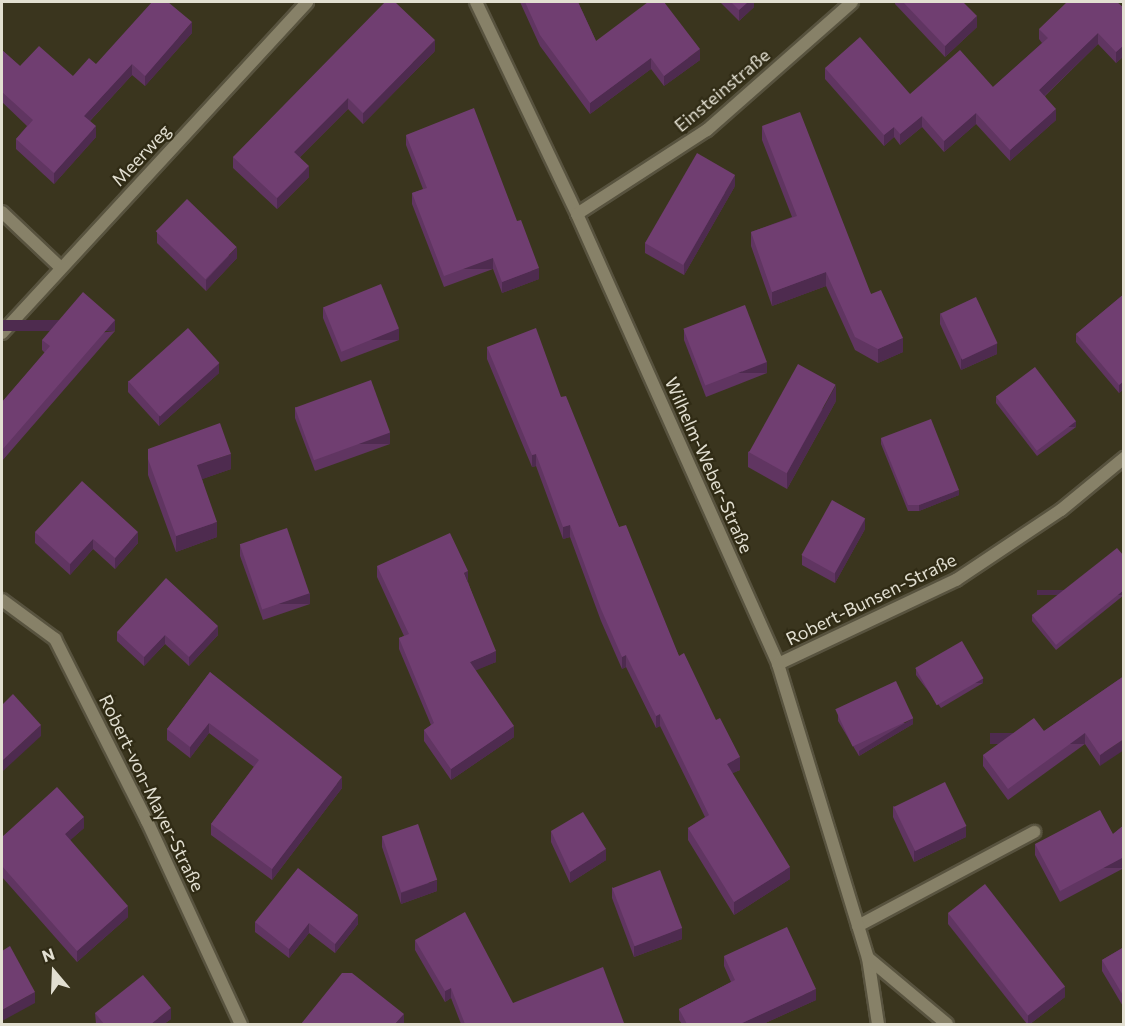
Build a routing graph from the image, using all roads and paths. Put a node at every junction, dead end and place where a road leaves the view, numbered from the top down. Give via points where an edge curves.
1 (307, 2) edge
2 (476, 2) edge
3 (852, 2) edge
4 (2, 212) edge
5 (577, 214) junction
6 (61, 268) junction
7 (2, 333) edge
8 (1124, 458) edge
9 (2, 600) edge
10 (778, 664) junction
11 (1034, 832) dead end
12 (858, 926) junction
13 (868, 958) junction
14 (241, 1024) edge
15 (878, 1024) edge
16 (947, 1024) edge

1 - 6 street, Meerweg
2 - 5 street, Wilhelm-Weber-Straße
3 - 5 street, Einsteinstraße via 707,130
4 - 6 street
5 - 10 street, Wilhelm-Weber-Straße
6 - 7 street, Meerweg
8 - 10 street, Robert-Bunsen-Straße via 1061,510 956,580
9 - 14 street, Robert-von-Mayer-Straße via 56,639 142,811
10 - 12 street, Wilhelm-Weber-Straße
11 - 12 street
12 - 13 street, Wilhelm-Weber-Straße
13 - 15 street, Wilhelm-Weber-Straße
13 - 16 street

